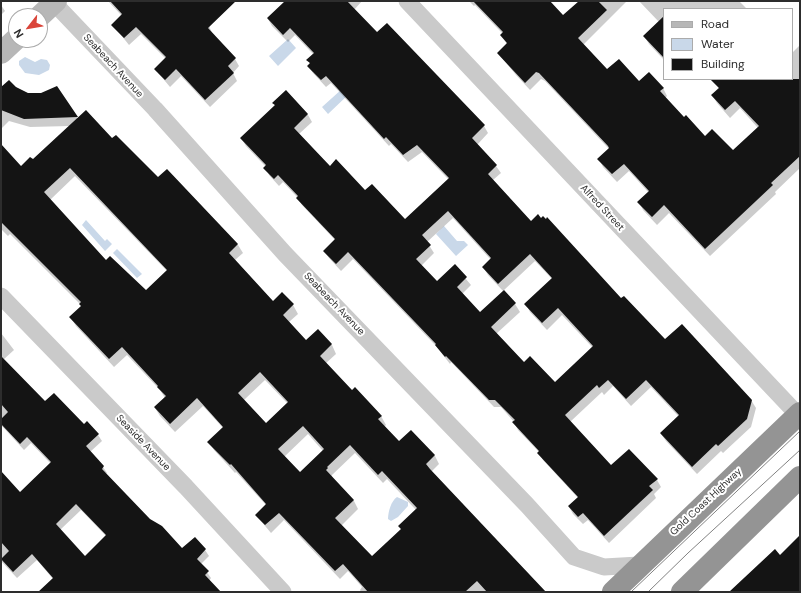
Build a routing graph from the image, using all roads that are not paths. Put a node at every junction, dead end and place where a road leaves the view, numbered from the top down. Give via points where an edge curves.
1 (407, 1) edge
2 (50, 5) edge
3 (1, 296) edge
4 (799, 414) edge
5 (800, 477) edge
6 (639, 565) junction
7 (616, 591) edge
8 (283, 592) edge
9 (682, 592) edge

1 - 4 street, Alfred Street
2 - 6 street, Seabeach Avenue via 154,109 285,254 574,557 604,568
3 - 8 street, Seaside Avenue via 186,487
4 - 6 highway, Gold Coast Highway
5 - 9 highway
6 - 7 highway, Gold Coast Highway

